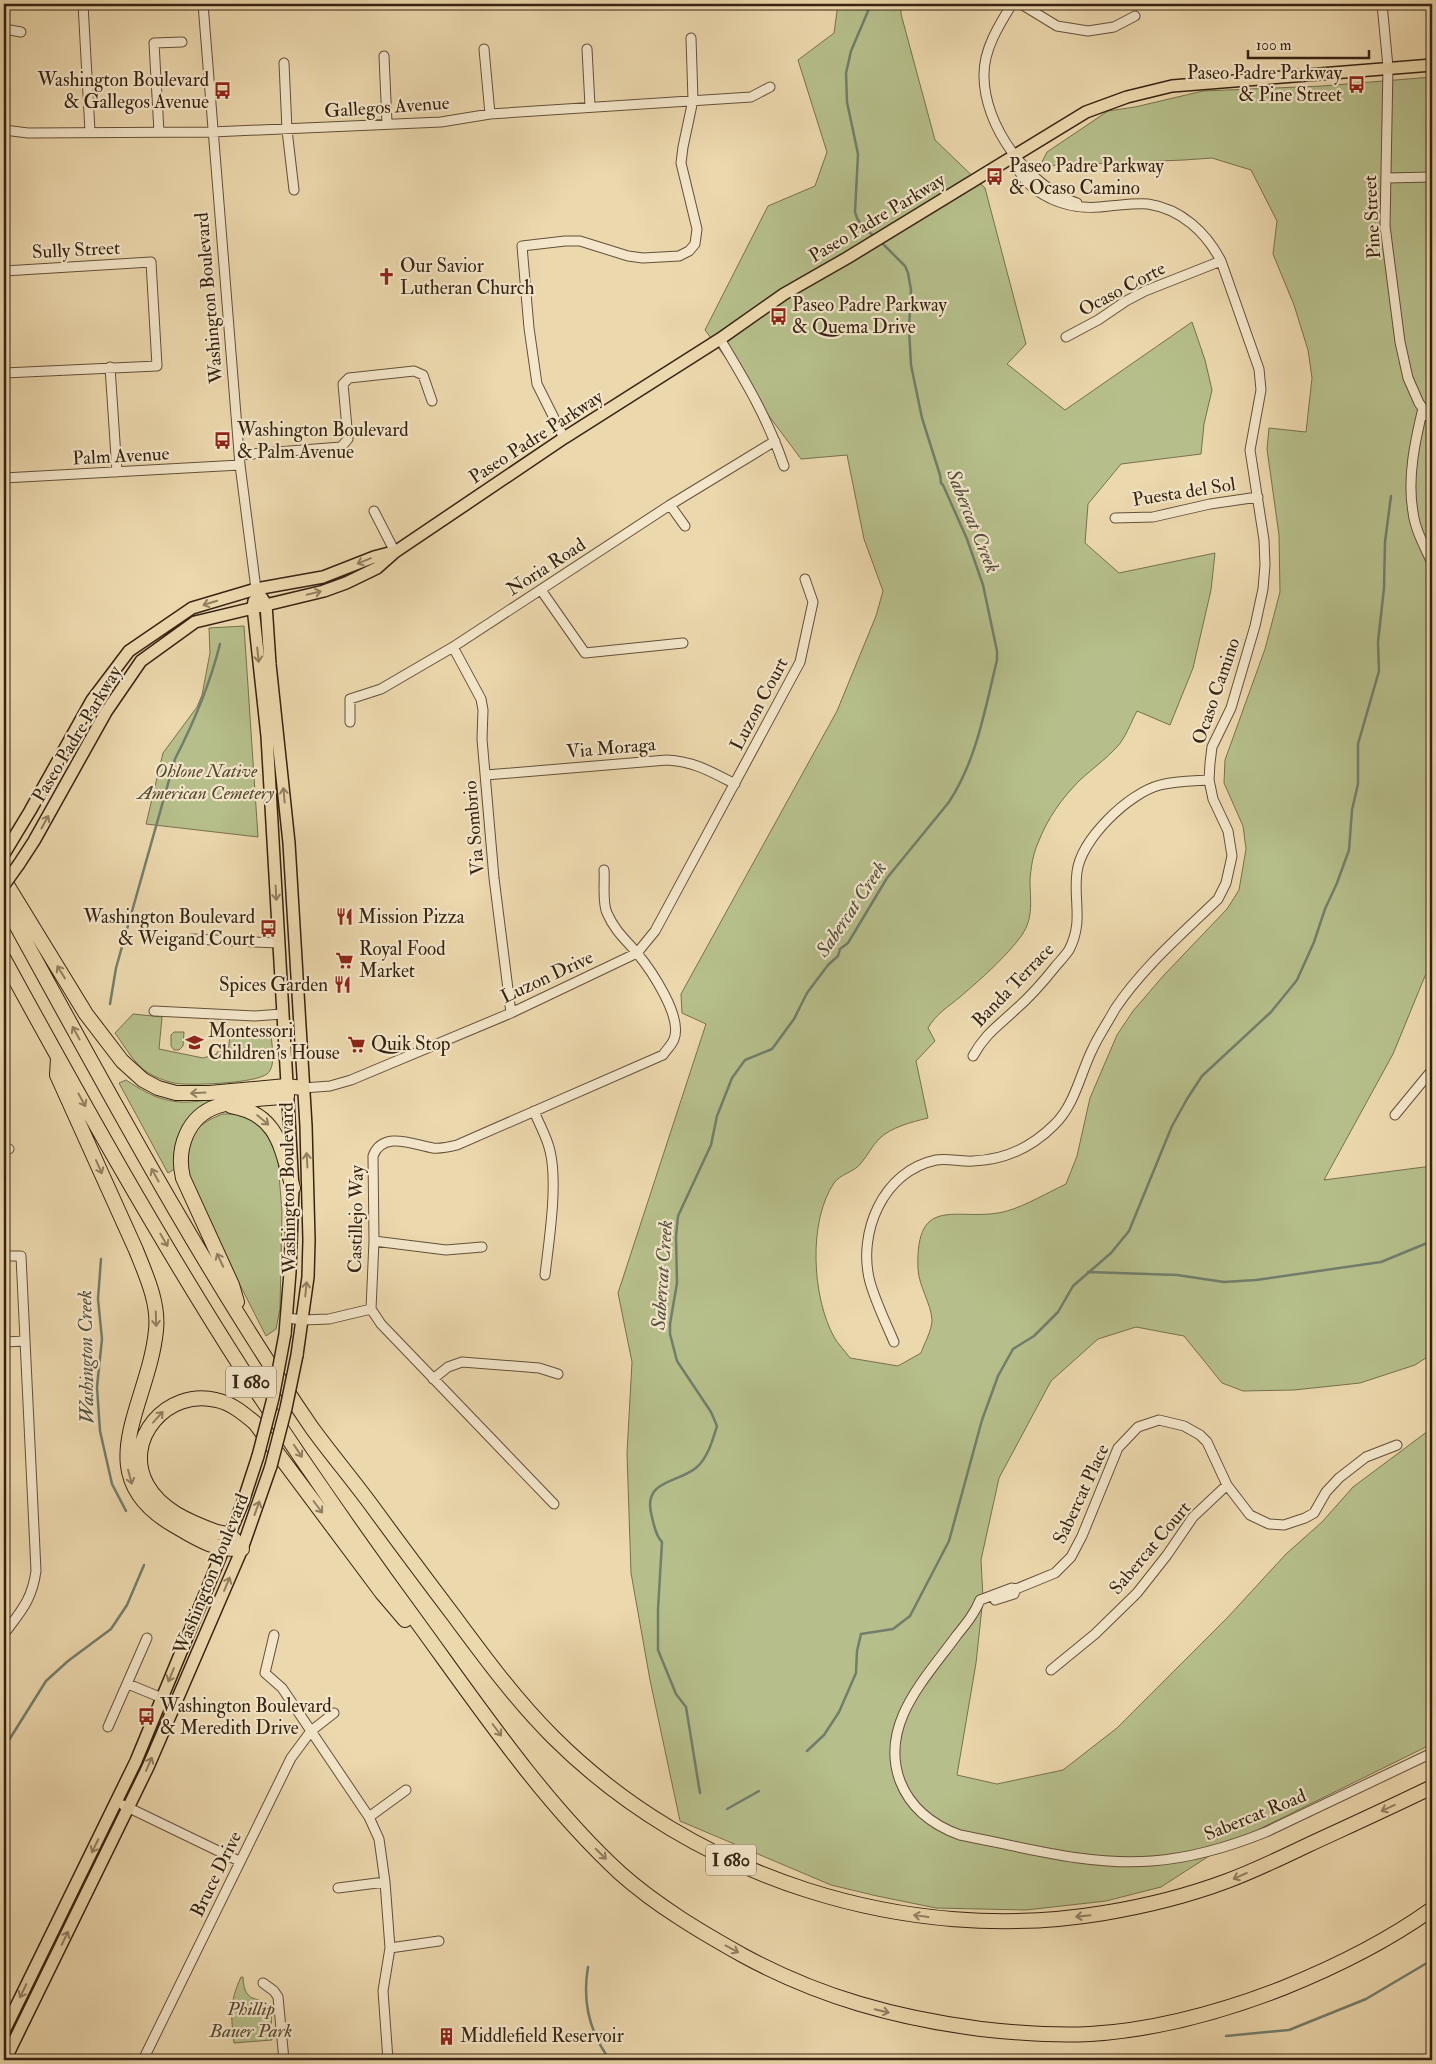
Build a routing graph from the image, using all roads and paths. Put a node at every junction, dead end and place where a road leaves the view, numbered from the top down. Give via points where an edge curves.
1 (83, 4) edge
2 (203, 4) edge
3 (1012, 4) edge
4 (1021, 4) edge
5 (1382, 4) edge
6 (1135, 16) dead end
7 (4, 29) edge
8 (21, 32) dead end
9 (691, 38) dead end
10 (182, 42) dead end
11 (587, 49) dead end
12 (484, 50) dead end
13 (384, 56) dead end
14 (284, 63) dead end
15 (1432, 65) edge
16 (1388, 67) junction
17 (770, 87) dead end
18 (693, 100) junction
19 (590, 106) junction
20 (490, 114) junction
21 (388, 124) junction
22 (4, 130) edge
23 (287, 130) junction
24 (90, 131) junction
25 (159, 132) junction
26 (212, 132) junction
27 (1014, 156) junction
28 (1432, 177) edge
29 (1386, 178) junction
30 (294, 190) dead end
31 (1221, 261) junction
32 (4, 271) edge
33 (1066, 336) dead end
34 (720, 340) junction
35 (110, 367) junction
36 (4, 373) edge
37 (432, 401) dead end
38 (1423, 408) junction
39 (1432, 420) edge
40 (564, 438) junction
41 (776, 441) junction
42 (239, 455) junction
43 (240, 465) junction
44 (784, 466) dead end
45 (116, 472) junction
46 (4, 478) edge
47 (1258, 497) junction
48 (670, 505) junction
49 (374, 511) dead end
50 (1115, 518) dead end
51 (686, 526) dead end
52 (395, 552) junction
53 (1432, 563) edge
54 (805, 579) dead end
55 (256, 589) junction
56 (541, 590) junction
57 (266, 604) junction
58 (253, 607) junction
59 (683, 643) dead end
60 (453, 647) junction
61 (350, 722) dead end
62 (486, 775) junction
63 (1210, 780) junction
64 (735, 784) junction
65 (7, 850) edge
66 (604, 870) dead end
67 (4, 880) edge
68 (4, 885) edge
69 (4, 903) edge
70 (192, 940) dead end
71 (278, 943) junction
72 (637, 954) junction
73 (4, 959) edge
74 (154, 1010) dead end
75 (511, 1013) junction
76 (282, 1014) junction
77 (972, 1056) dead end
78 (58, 1058) junction
79 (1432, 1070) edge
80 (303, 1088) junction
81 (287, 1091) junction
82 (218, 1106) junction
83 (534, 1111) junction
84 (1395, 1115) dead end
85 (293, 1188) junction
86 (374, 1241) junction
87 (482, 1247) dead end
88 (4, 1256) edge
89 (545, 1275) dead end
90 (371, 1309) junction
91 (287, 1318) junction
92 (303, 1320) junction
93 (243, 1322) junction
94 (26, 1341) junction
95 (4, 1342) edge
96 (894, 1342) dead end
97 (558, 1374) dead end
98 (433, 1379) junction
99 (1397, 1445) dead end
100 (1227, 1485) junction
101 (554, 1504) dead end
102 (229, 1535) junction
103 (242, 1549) junction
104 (224, 1550) junction
105 (4, 1634) edge
106 (274, 1635) dead end
107 (147, 1638) dead end
108 (1052, 1670) dead end
109 (128, 1684) junction
110 (467, 1691) junction
111 (162, 1698) junction
112 (334, 1713) dead end
113 (108, 1727) dead end
114 (311, 1731) junction
115 (1432, 1753) edge
116 (1432, 1787) edge
117 (406, 1790) dead end
118 (116, 1802) junction
119 (129, 1808) junction
120 (369, 1817) junction
121 (960, 1835) joint
122 (240, 1861) junction
123 (385, 1882) junction
124 (338, 1888) dead end
125 (1432, 1909) edge
126 (439, 1941) dead end
127 (390, 1948) junction
128 (263, 1983) dead end
129 (4, 2031) edge
130 (5, 2060) edge
131 (143, 2060) edge
132 (284, 2060) edge
133 (388, 2060) edge

1 - 24 street
2 - 26 street, Washington Boulevard
3 - 27 street, Ocaso Camino via 993,36 984,73 987,100 996,126
4 - 6 street via 1057,26 1088,31 1114,27
5 - 16 street, Pine Street
7 - 8 street
9 - 18 street
10 - 25 street via 154,43
11 - 19 street
12 - 20 street
13 - 21 street
14 - 23 street
15 - 16 main road, Paseo Padre Parkway
16 - 27 main road, Paseo Padre Parkway via 1172,86 1086,112
16 - 29 street, Pine Street
17 - 18 street, Gallegos Avenue via 750,97
18 - 19 street, Gallegos Avenue
18 - 40 street via 681,163 697,229 695,244 689,251 679,256 642,258 580,241 522,246 537,384
19 - 20 street, Gallegos Avenue
20 - 21 street, Gallegos Avenue via 441,122
21 - 23 street, Gallegos Avenue
22 - 24 street, Gallegos Avenue via 28,133
23 - 26 street, Gallegos Avenue
23 - 30 street
24 - 25 street, Gallegos Avenue
25 - 26 street, Gallegos Avenue
26 - 42 street, Washington Boulevard
27 - 31 street, Ocaso Camino via 1022,176 1046,196 1067,206 1148,204 1170,211 1198,228
27 - 34 main road, Paseo Padre Parkway via 784,294
28 - 29 street
29 - 38 street, Pine Street via 1386,226 1400,342 1408,378
31 - 33 street, Ocaso Corte via 1145,291
31 - 47 street, Ocaso Camino via 1259,369 1260,390 1250,450
32 - 35 street, Sully Street via 151,262 157,366
34 - 40 main road, Paseo Padre Parkway
34 - 41 street via 757,400
35 - 36 street
35 - 45 street
37 - 42 street via 423,375 414,371 349,378 343,384 348,439 341,447
38 - 39 street, Pine Street
38 - 53 street via 1413,460 1413,513
40 - 52 main road, Paseo Padre Parkway
41 - 44 street
41 - 48 street, Noria Road
42 - 43 street, Washington Boulevard
43 - 45 street, Palm Avenue
43 - 55 street, Washington Boulevard
45 - 46 street, Palm Avenue
47 - 50 street, Puesta del Sol via 1152,517
47 - 63 street, Ocaso Camino via 1264,540 1263,589 1231,708 1212,747
48 - 51 street
48 - 56 street, Noria Road
49 - 52 street
52 -> 55 main road, Paseo Padre Parkway via 323,577
57 -> 52 main road, Paseo Padre Parkway via 346,584 378,568
54 - 64 street, Luzon Court via 813,602 800,662
55 - 57 main road, Washington Boulevard
55 - 58 main road, Washington Boulevard
55 -> 65 main road, Paseo Padre Parkway via 192,608 129,651 92,700
56 - 59 street via 585,653
56 - 60 street, Noria Road
57 - 58 main road, Paseo Padre Parkway
80 -> 57 main road, Washington Boulevard via 289,843
68 -> 58 main road, Paseo Padre Parkway, bridge via 20,864 106,712 141,661 195,622
58 -> 71 main road, Washington Boulevard via 267,736
60 - 61 street, Noria Road via 381,689 350,698
60 - 62 street, Via Sombrio via 481,698
62 - 64 street, Via Moraga via 684,760
62 - 75 street, Via Sombrio via 494,878
63 - 77 street, Banda Terrace via 1161,785 1148,790 1121,809 1090,840 1081,855 1077,872 1078,914 1076,931 1068,951 1018,1008 983,1039
63 - 96 street, Ocaso Camino via 1213,799 1228,831 1231,846 1226,884 1218,899 1126,994 1093,1048 1074,1095 1054,1125 1027,1147 998,1158 973,1162 937,1160 914,1168 899,1178 881,1199 869,1229 866,1259 870,1283
64 - 72 street, Luzon Drive via 655,931
66 - 72 street via 606,911 622,939
81 -> 67 highway via 176,1093 143,1080 122,1061 86,1014
93 -> 69 highway, I 680 via 161,1186
70 - 71 street
71 - 76 main road, Washington Boulevard
72 - 75 street, Luzon Drive
72 - 83 street, Castillejo Way via 665,996 675,1021 674,1040 663,1055
73 - 78 highway, I 680
74 - 76 street via 255,1016
75 - 80 street, Luzon Drive via 351,1080
76 - 81 main road, Washington Boulevard
78 -> 104 highway via 57,1075 136,1250 156,1309 151,1365 128,1444 131,1483 138,1497 162,1519
78 -> 110 highway, I 680 via 247,1376 370,1558
79 - 84 street
80 - 81 highway
92 -> 80 main road, Washington Boulevard via 309,1240
81 - 82 highway
81 - 85 main road, Washington Boulevard
82 -> 85 highway via 244,1109 271,1126 278,1138
93 -> 82 highway via 232,1285 189,1193 180,1165 180,1150 194,1122
83 - 86 street, Castillejo Way via 457,1146 435,1148 400,1141 380,1144 373,1156
83 - 89 street via 550,1148 553,1164
85 - 91 main road, Washington Boulevard
86 - 87 street via 446,1250
86 - 90 street, Castillejo Way
88 - 94 street via 21,1256
90 - 92 street via 329,1319
90 - 98 street via 380,1324
91 - 92 street
91 - 102 main road, Washington Boulevard, bridge via 273,1398 258,1456
103 -> 92 main road, Washington Boulevard, bridge via 271,1466
116 -> 93 highway, I 680 via 1231,1880 1187,1895 1100,1914 1016,1921 933,1917 854,1904 770,1878 725,1858 634,1805 555,1739 488,1662 315,1432
94 - 95 street
94 - 105 street via 36,1572 34,1589 27,1603
97 - 98 street via 540,1368 462,1362 448,1367
98 - 101 street
99 - 100 street, Sabercat Place via 1366,1457 1326,1492 1314,1513 1284,1525 1269,1524 1250,1515
100 - 108 street, Sabercat Court via 1193,1517 1137,1593
100 - 121 street, Sabercat Place via 1215,1456 1200,1435 1184,1426 1159,1420 1138,1428 1118,1448 1071,1557 1055,1573 1016,1590 1014,1594 979,1603 913,1696 895,1735 894,1754 904,1792 928,1820
102 - 103 highway
102 - 104 main road, Washington Boulevard
102 -> 110 highway via 167,1509 154,1497 146,1482 141,1466 144,1436 158,1415 179,1401 216,1400 229,1404 255,1423 382,1593
103 - 104 highway
119 -> 103 main road, Washington Boulevard
104 -> 111 main road, Washington Boulevard
106 - 114 street via 265,1672 282,1688
107 - 109 street
109 - 111 street
109 - 113 street
110 -> 125 highway, I 680 via 574,1827 622,1875 670,1912 768,1968 816,1990 880,2010 1030,2035 1092,2034 1177,2022 1222,2010 1309,1977 1389,1938
111 - 118 main road, Washington Boulevard
112 - 114 street, Bruce Drive
114 - 120 street
114 - 122 street, Bruce Drive via 291,1758
115 - 121 street, Sabercat Road via 1237,1844 1181,1858 1143,1861 1088,1859
117 - 120 street
118 - 119 street
118 -> 129 main road, Washington Boulevard
119 - 122 street
130 -> 119 main road, Washington Boulevard
120 - 123 street via 379,1839
122 - 131 street, Bruce Drive
123 - 124 street
123 - 127 street
126 - 127 street
127 - 133 street via 383,1991
128 - 132 street via 278,1997

